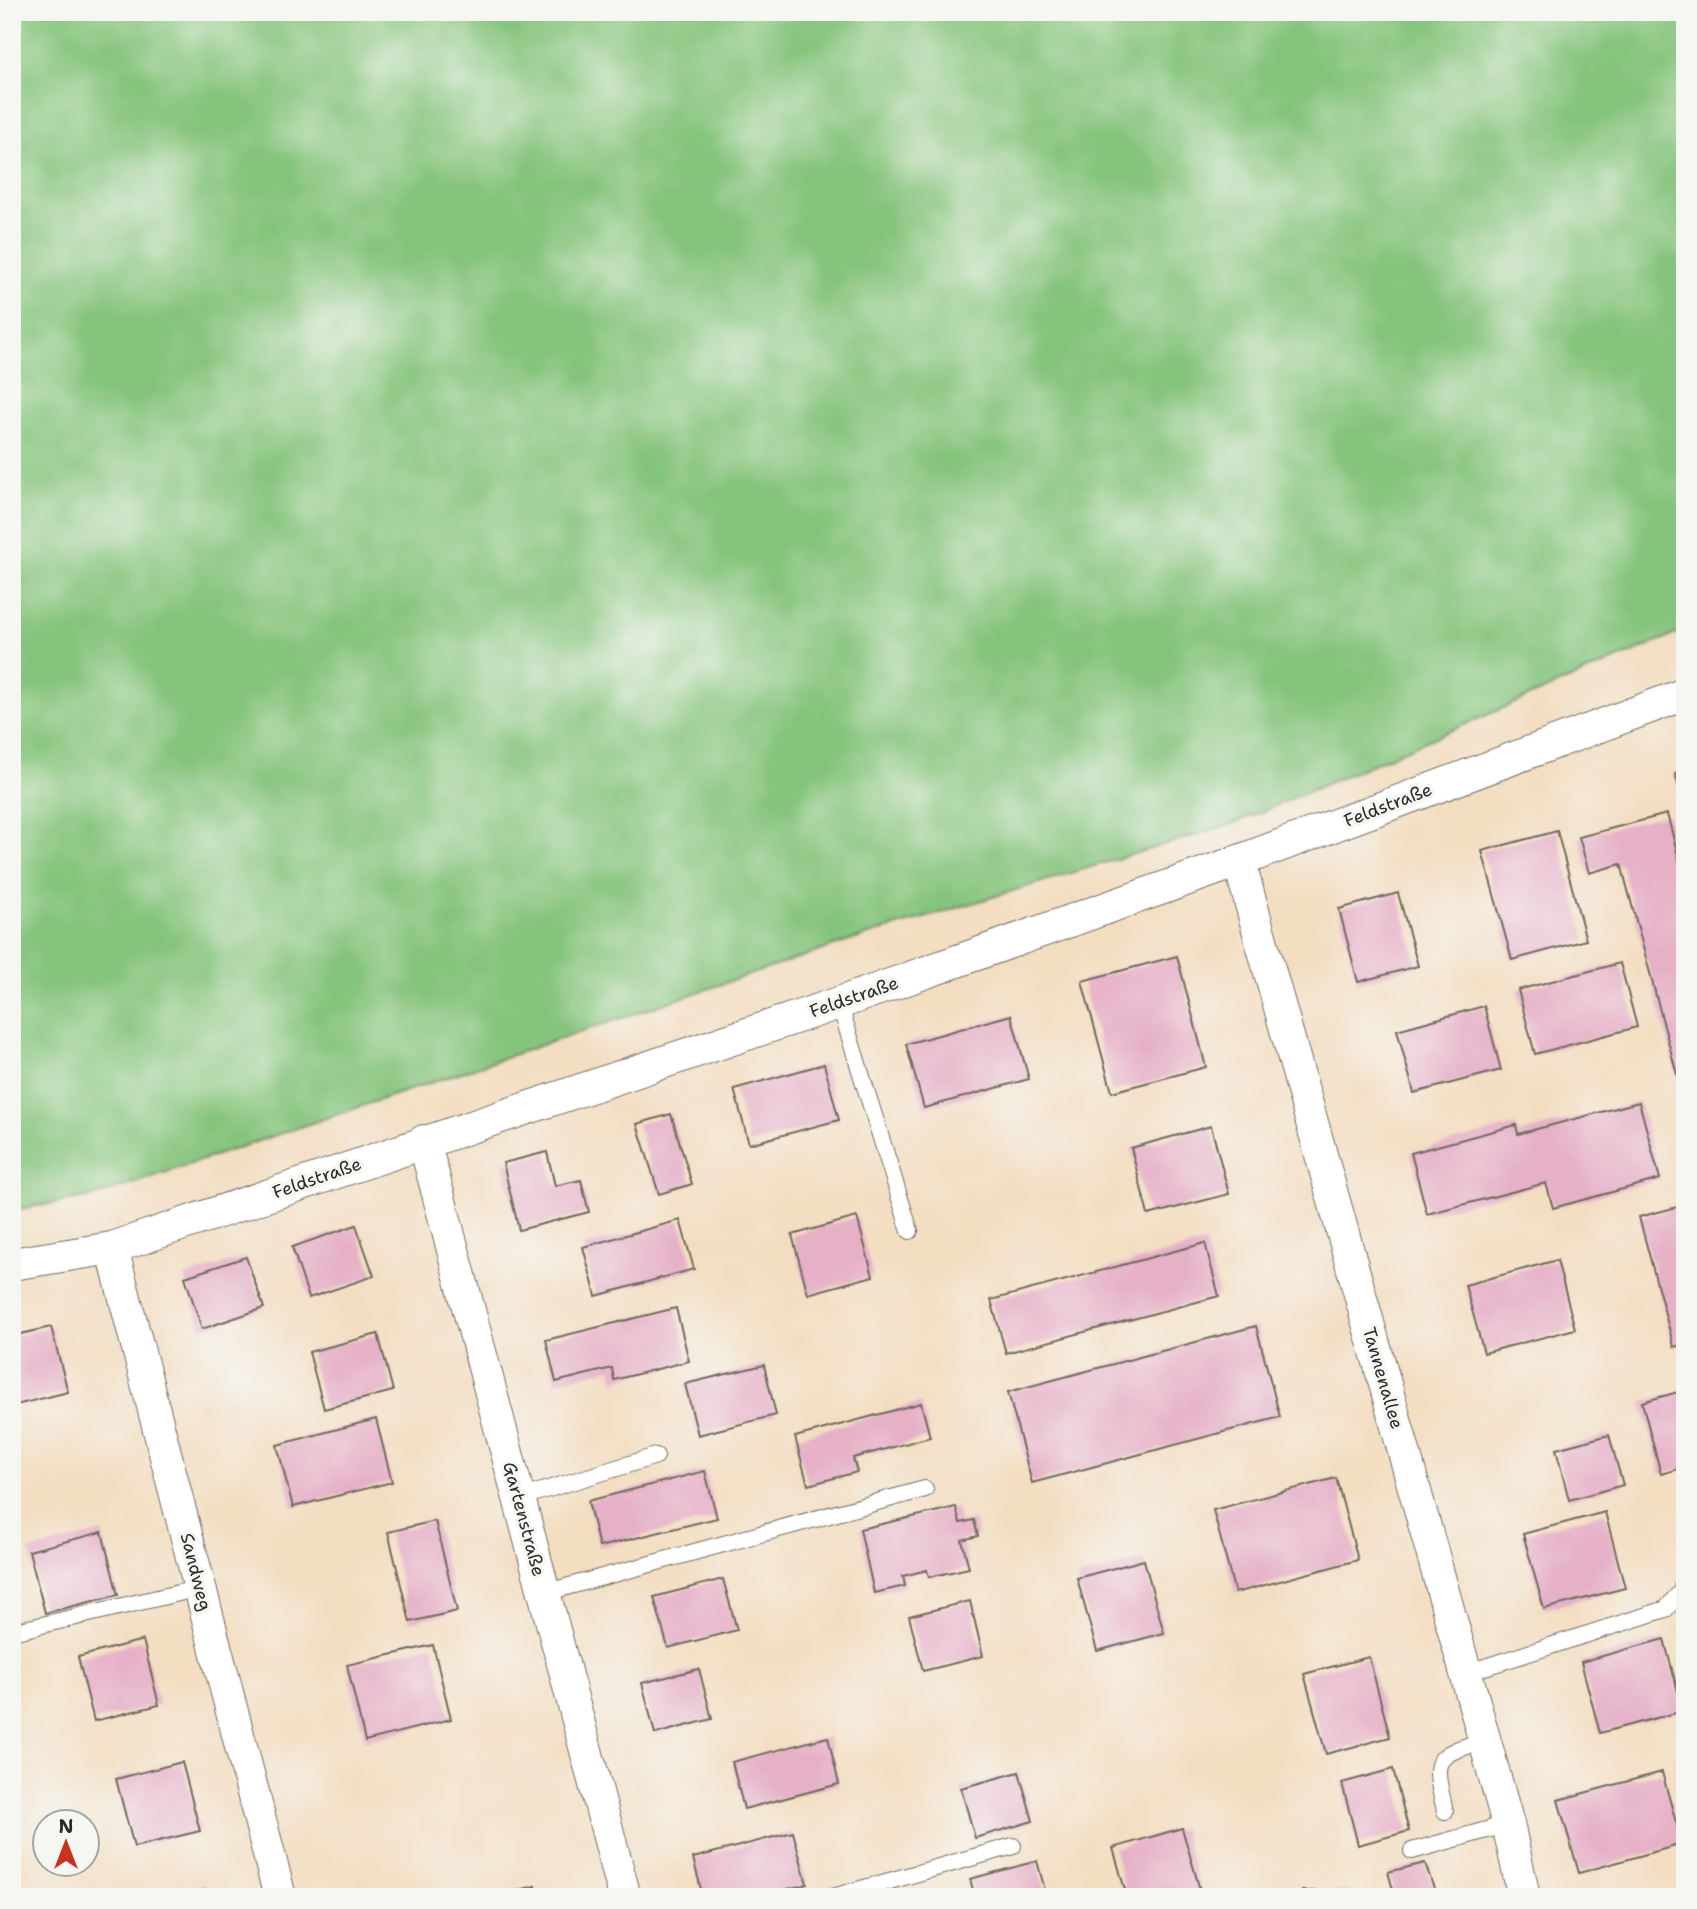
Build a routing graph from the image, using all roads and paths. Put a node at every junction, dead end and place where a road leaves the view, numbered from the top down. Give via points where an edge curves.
1 (1685, 694) edge
2 (1239, 861) junction
3 (839, 1003) junction
4 (424, 1142) junction
5 (910, 1231) dead end
6 (113, 1248) junction
7 (12, 1264) edge
8 (656, 1457) dead end
9 (925, 1489) dead end
10 (519, 1498) junction
11 (1685, 1567) edge
12 (201, 1588) junction
13 (544, 1593) junction
14 (16, 1631) dead end
15 (1466, 1673) junction
16 (1484, 1741) junction
17 (1445, 1811) dead end
18 (1508, 1824) junction
19 (1013, 1846) dead end
20 (1412, 1851) dead end
21 (280, 1897) edge
22 (625, 1897) edge
23 (833, 1897) edge
24 (1524, 1897) edge

1 - 2 street, Feldstraße
2 - 3 street, Feldstraße
2 - 15 street, Tannenallee
3 - 4 street, Feldstraße
3 - 5 lane
4 - 6 street, Feldstraße
4 - 10 street, Gartenstraße
6 - 7 street, Feldstraße
6 - 12 street, Sandweg
8 - 10 lane
9 - 13 lane
10 - 13 street, Gartenstraße
11 - 15 lane via 1682,1590 1666,1609
12 - 14 lane
12 - 21 street, Sandweg
13 - 22 street, Gartenstraße
15 - 16 street, Tannenallee
16 - 17 lane via 1449,1751 1440,1759 1436,1773
16 - 18 street, Tannenallee
18 - 20 lane
18 - 24 street, Tannenallee
19 - 23 lane

